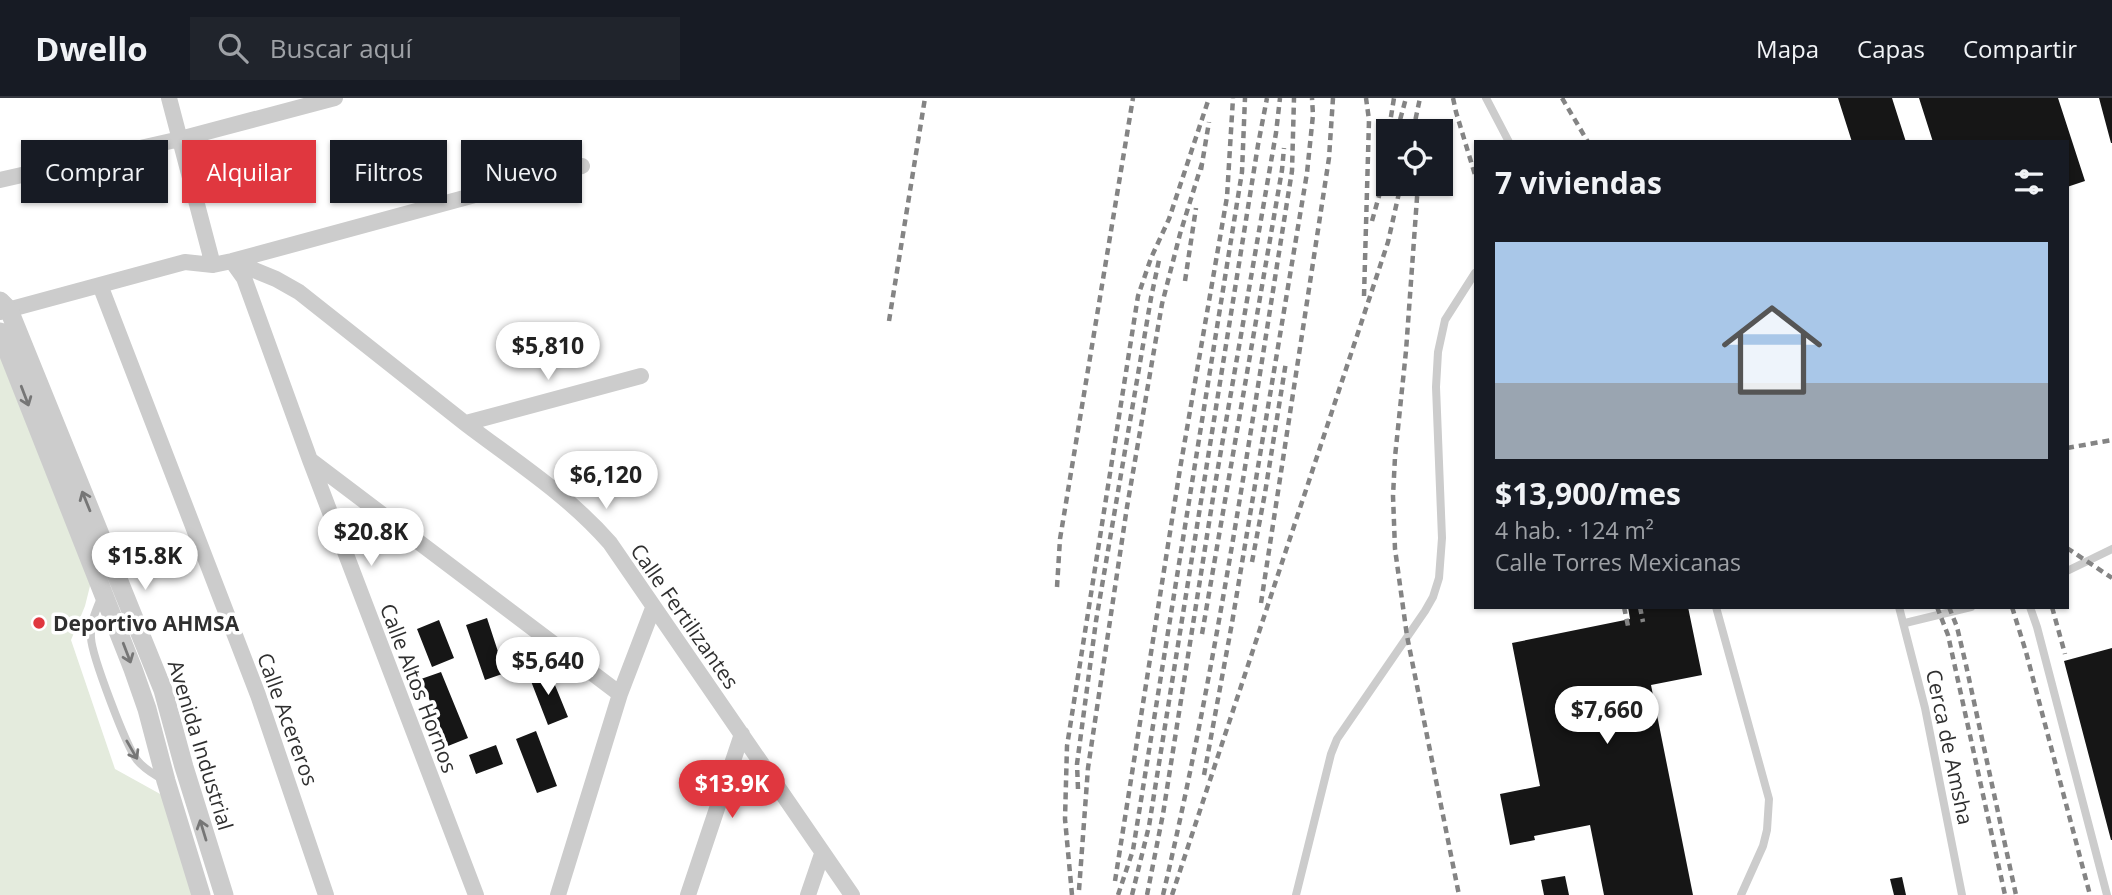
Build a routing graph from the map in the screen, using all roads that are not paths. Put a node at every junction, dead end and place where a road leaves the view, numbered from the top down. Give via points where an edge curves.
1 (169, 98) edge
2 (335, 98) edge
3 (1486, 98) edge
4 (180, 139) junction
5 (1508, 140) edge
6 (0, 180) edge
7 (461, 199) edge
8 (232, 261) junction
9 (213, 265) junction
10 (1474, 275) edge
11 (100, 285) junction
12 (3, 308) edge
13 (0, 332) edge
14 (641, 376) dead end
15 (466, 423) junction
16 (310, 460) junction
17 (2112, 549) edge
18 (2069, 570) edge
19 (103, 594) junction
20 (653, 608) junction
21 (1717, 609) edge
22 (1900, 609) edge
23 (1964, 609) edge
24 (2031, 609) edge
25 (1905, 623) junction
26 (620, 694) junction
27 (742, 734) junction
28 (166, 782) junction
29 (822, 854) junction
30 (201, 895) edge
31 (224, 895) edge
32 (326, 895) edge
33 (476, 895) edge
34 (558, 895) edge
35 (688, 895) edge
36 (808, 895) edge
37 (852, 895) edge
38 (1296, 895) edge
39 (1741, 895) edge
40 (1962, 895) edge
41 (2107, 895) edge

1 - 4 street
2 - 4 street
3 - 5 lane
4 - 6 street
4 - 9 street
7 - 8 street
8 - 9 street
8 - 15 street, Calle Fertilizantes via 299,292
8 - 16 street, Calle Altos Hornos via 244,278
9 - 11 street via 185,262
10 - 38 lane via 1445,320 1438,352 1439,578 1425,611 1337,739
11 - 12 street
11 - 32 street, Calle Acereros via 258,695
31 -> 12 street, Avenida Industrial via 163,690
13 -> 19 street, Avenida Industrial
14 - 15 street
15 - 20 street, Calle Fertilizantes via 591,521
16 - 26 street
16 - 33 street, Calle Altos Hornos
17 - 18 lane
19 -> 28 street, Avenida Industrial via 147,709
19 -> 28 lane via 92,626 93,652 135,758
20 - 26 street
20 - 27 street, Calle Fertilizantes
21 - 39 lane via 1769,799 1763,846
22 - 25 lane, Cerca de Amsha
23 - 25 lane
24 - 41 lane
25 - 40 lane, Cerca de Amsha
26 - 34 street
27 - 29 street, Calle Fertilizantes
27 - 35 street
28 - 30 street, Avenida Industrial
29 - 36 street
29 - 37 street, Calle Fertilizantes

